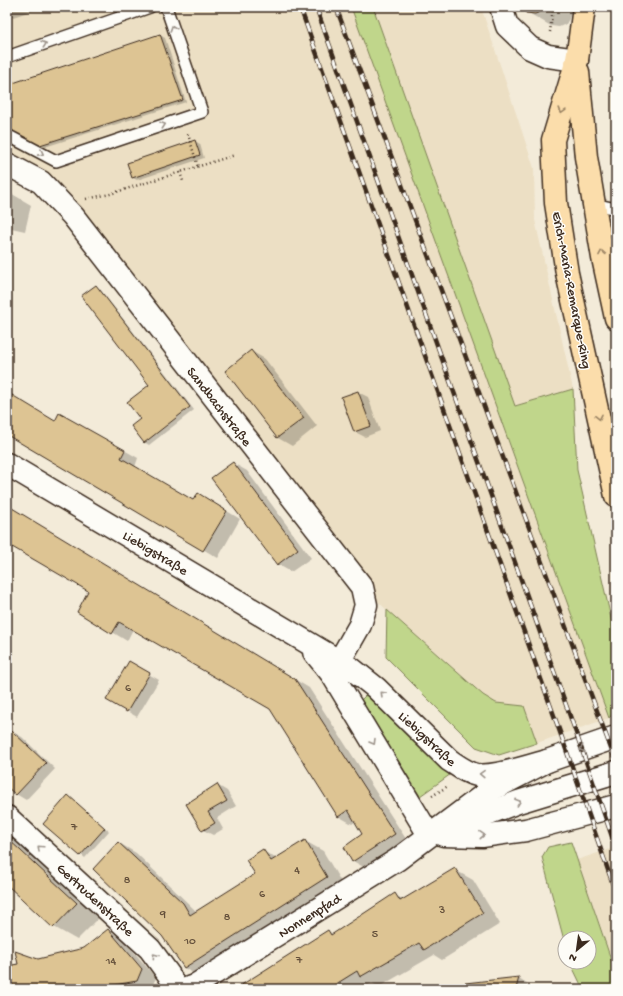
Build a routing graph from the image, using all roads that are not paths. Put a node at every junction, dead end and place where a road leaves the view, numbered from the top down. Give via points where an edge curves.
1 (150, 7) edge
2 (166, 7) edge
3 (501, 7) edge
4 (584, 7) edge
5 (7, 57) edge
6 (577, 60) junction
7 (7, 135) edge
8 (7, 164) edge
9 (594, 204) junction
10 (616, 209) edge
11 (616, 318) edge
12 (7, 464) edge
13 (616, 496) edge
14 (336, 667) junction
15 (616, 737) edge
16 (547, 761) junction
17 (616, 772) edge
18 (616, 806) edge
19 (7, 817) edge
20 (429, 835) junction
21 (176, 989) edge
22 (186, 989) edge

5 -> 1 lane
7 -> 2 lane via 56,161 202,112
3 - 6 street via 508,26 530,48 548,56
4 - 6 main road, Erich-Maria-Remarque-Ring
6 - 9 main road, Erich-Maria-Remarque-Ring via 586,157
6 -> 13 main road, Erich-Maria-Remarque-Ring via 553,140 556,203 567,273
8 - 14 street, Sandbachstraße via 41,182 73,216 362,587 366,605 360,625
9 - 10 lane
11 -> 9 main road, Erich-Maria-Remarque-Ring
12 - 14 street, Liebigstraße via 304,641
16 -> 14 street, Liebigstraße via 494,774 477,775 463,769 449,760 376,688
14 -> 20 street, Liebigstraße
15 -> 16 street, Nonnenpfad
16 - 20 street, Nonnenpfad via 489,791
20 -> 17 street, Nonnenpfad via 518,802
20 -> 18 street via 482,836 526,830
21 -> 19 street, Gertrudenstraße via 150,949
20 - 22 street, Nonnenpfad via 397,860

